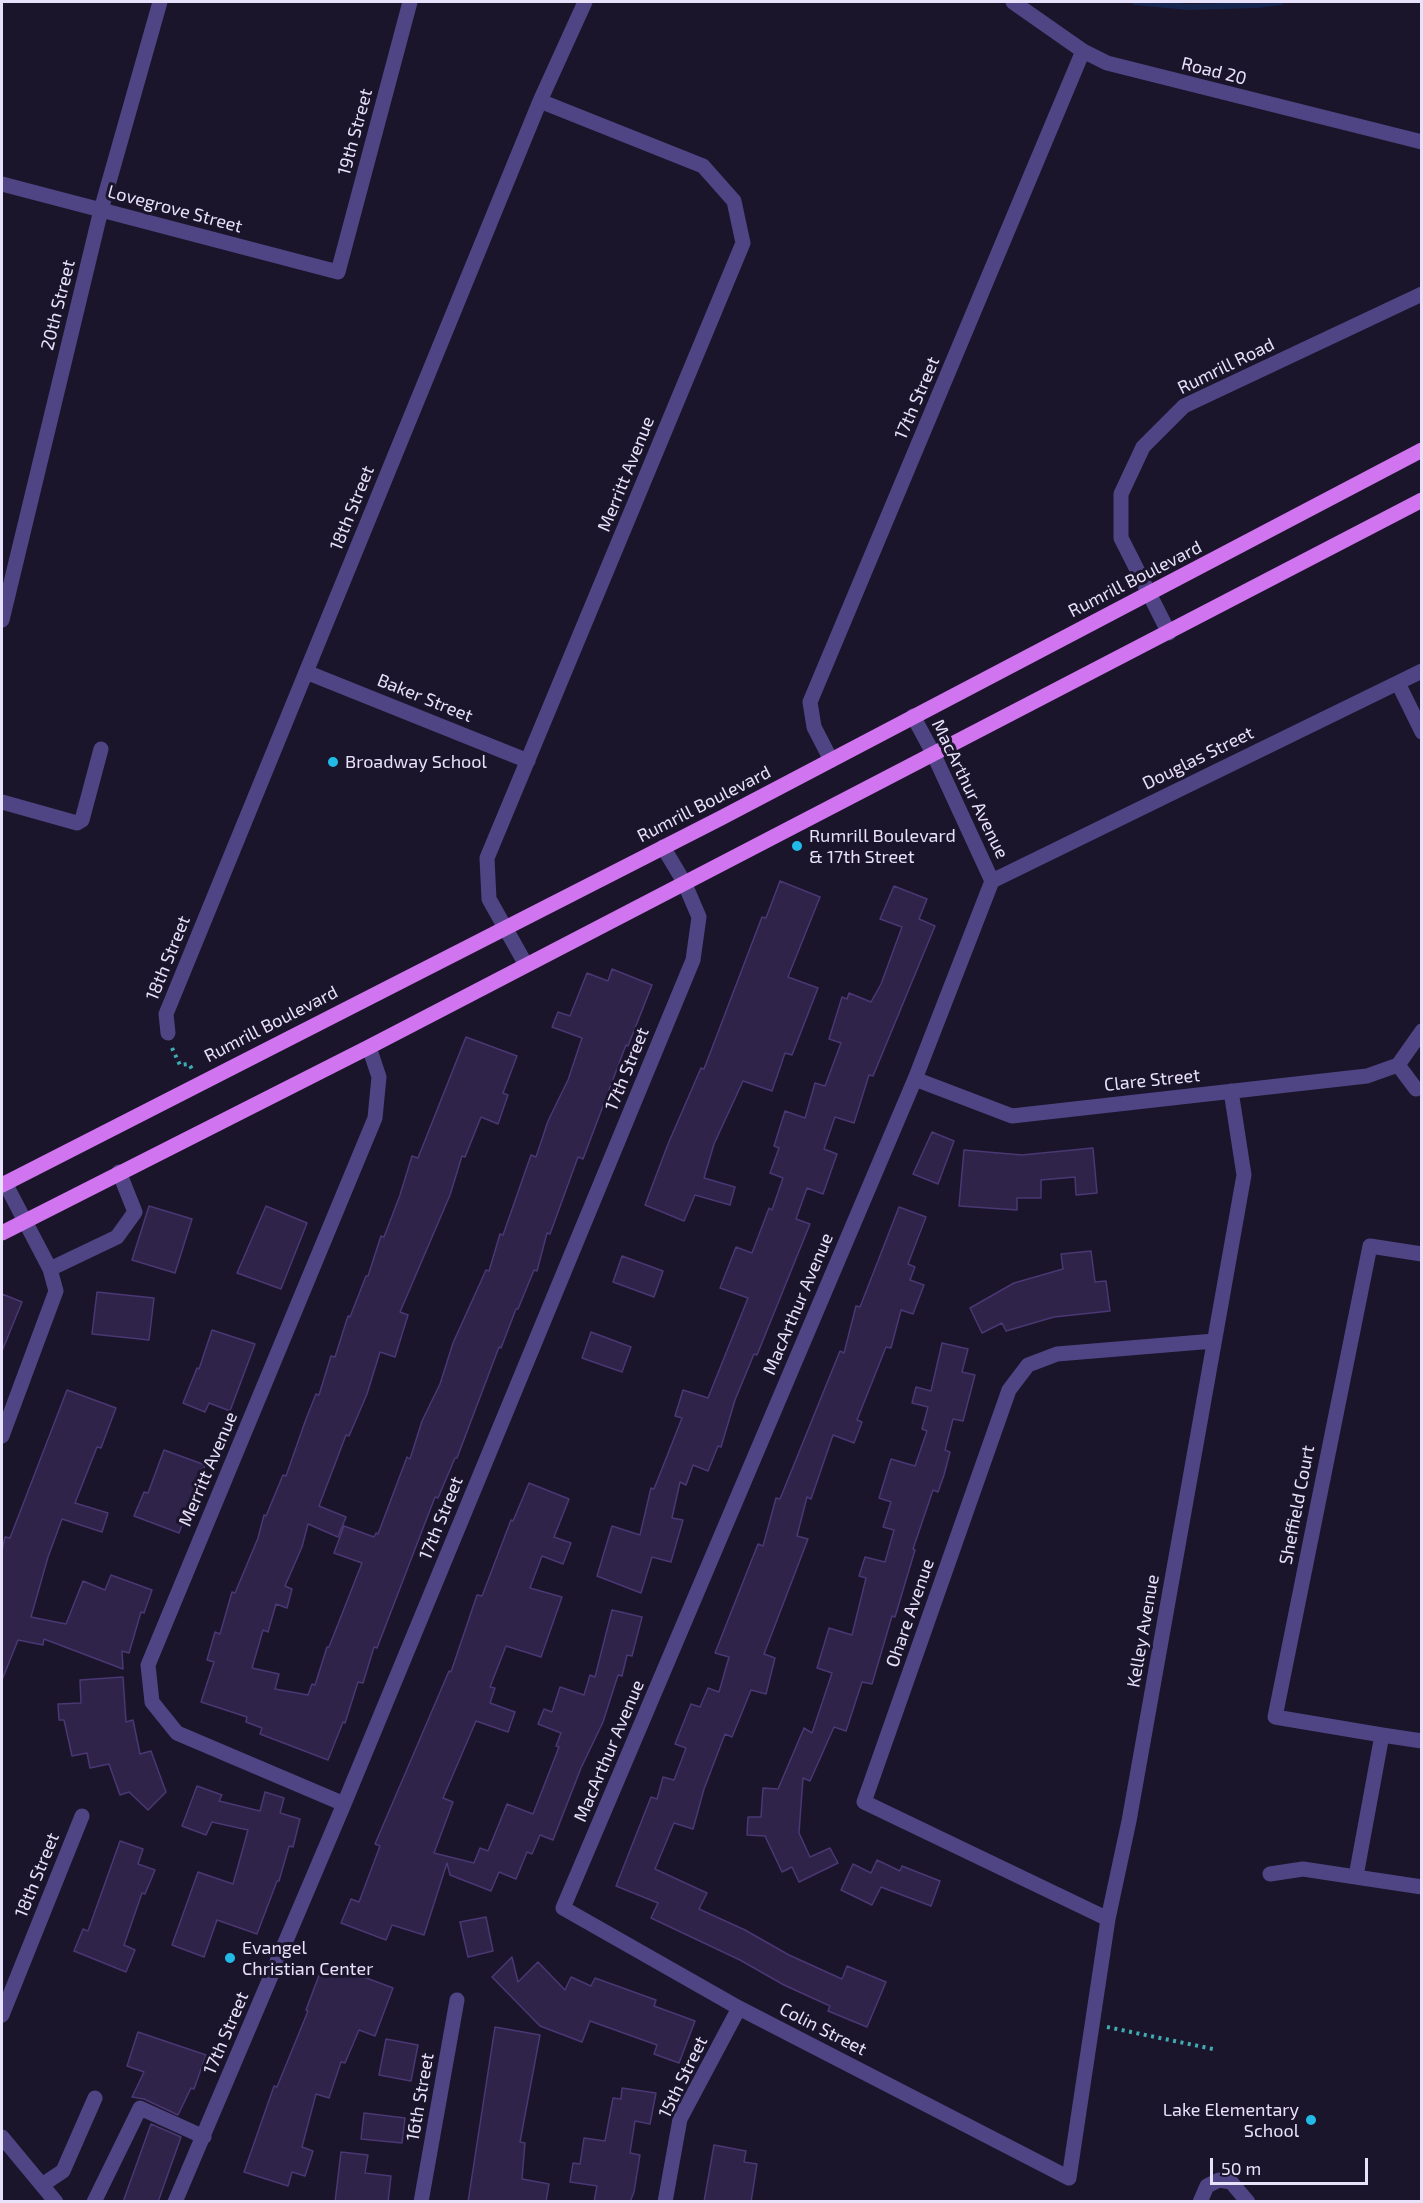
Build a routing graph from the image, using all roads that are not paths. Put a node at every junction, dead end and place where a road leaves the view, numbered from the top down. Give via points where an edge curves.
1 (160, 2) edge
2 (410, 2) edge
3 (585, 2) edge
4 (1012, 2) edge
5 (1083, 51) junction
6 (540, 100) junction
7 (1422, 142) edge
8 (2, 184) edge
9 (101, 210) junction
10 (338, 272) joint
11 (1422, 294) edge
12 (1422, 450) edge
13 (1422, 500) edge
14 (1151, 594) junction
15 (2, 620) edge
16 (1169, 633) junction
17 (1422, 671) edge
18 (306, 672) junction
19 (1398, 682) junction
20 (913, 716) junction
21 (1422, 732) edge
22 (101, 749) dead end
23 (933, 753) junction
24 (831, 760) junction
25 (528, 761) junction
26 (2, 802) edge
27 (663, 847) junction
28 (992, 881) junction
29 (684, 882) junction
30 (504, 926) junction
31 (525, 963) junction
32 (1422, 1031) edge
33 (168, 1033) road end
34 (369, 1047) junction
35 (1398, 1065) junction
36 (915, 1079) junction
37 (1416, 1089) dead end
38 (1231, 1091) junction
39 (119, 1172) junction
40 (4, 1184) edge
41 (26, 1220) junction
42 (2, 1233) edge
43 (1422, 1254) edge
44 (50, 1269) junction
45 (1214, 1341) junction
46 (2, 1436) edge
47 (1382, 1735) junction
48 (1422, 1740) edge
49 (344, 1804) junction
50 (82, 1816) dead end
51 (1270, 1874) dead end
52 (1356, 1876) junction
53 (1422, 1887) edge
54 (563, 1908) joint
55 (1108, 1919) junction
56 (457, 2000) dead end
57 (739, 2008) junction
58 (2, 2015) edge
59 (95, 2098) dead end
60 (2, 2137) edge
61 (204, 2137) junction
62 (1069, 2178) joint
63 (42, 2185) junction
64 (56, 2202) edge
65 (94, 2202) edge
66 (176, 2202) edge
67 (421, 2202) edge
68 (665, 2202) edge
69 (1200, 2202) edge
70 (1248, 2202) edge

1 - 9 street, 20th Street
2 - 10 street, 19th Street
3 - 6 street, 18th Street
4 - 5 street, Road 20
5 - 7 street, Road 20 via 1134,71
5 - 24 street, 17th Street via 810,702 814,727
6 - 18 street, 18th Street
6 - 25 street, Merritt Avenue via 703,166 734,201 743,243
8 - 9 street, Lovegrove Street
9 - 10 street, Lovegrove Street
9 - 15 street, 20th Street
11 - 14 street, Rumrill Road via 1184,406 1143,447 1121,494 1121,538
12 - 14 main road, Rumrill Boulevard
13 - 16 main road
14 - 16 street, Rumrill Road
14 - 20 main road, Rumrill Boulevard
16 - 23 main road
17 - 19 street, Douglas Street
18 - 25 street, Baker Street
18 - 33 street, 18th Street via 166,1014
19 - 21 street
19 - 28 street, Douglas Street
20 - 23 street, MacArthur Avenue
20 - 24 main road, Rumrill Boulevard
22 - 26 street via 85,816 77,823
23 - 28 street, MacArthur Avenue
23 - 29 main road
24 - 27 main road, Rumrill Boulevard
25 - 30 street, Merritt Avenue via 487,858 489,899
27 - 29 street, 17th Street
27 - 30 main road, Rumrill Boulevard
28 - 36 street, MacArthur Avenue
29 - 31 main road
29 - 49 street, 17th Street via 699,917 693,960
30 - 31 street, Merritt Avenue
30 - 40 main road, Rumrill Boulevard
31 - 34 main road
32 - 35 street
34 - 39 main road
34 - 49 street, Merritt Avenue via 379,1077 375,1118 148,1665 152,1702 177,1733
35 - 37 street
35 - 38 street, Clare Street via 1367,1076
36 - 38 street, Clare Street via 1012,1116
36 - 54 street, MacArthur Avenue
38 - 45 street, Kelley Avenue via 1244,1175
39 - 41 main road
39 - 44 street via 135,1212 117,1238
40 - 41 street
41 - 42 main road
41 - 44 street
43 - 47 street, Sheffield Court via 1370,1246 1275,1717
44 - 46 street via 56,1291
45 - 55 street, Kelley Avenue
45 - 55 street, Ohare Avenue via 1057,1354 1028,1365 1015,1382 864,1802
47 - 48 street, Sheffield Court
47 - 52 street
49 - 61 street, 17th Street
50 - 58 street, 18th Street
51 - 52 street via 1303,1869
52 - 53 street
54 - 57 street, Colin Street
55 - 62 street, Kelley Avenue
56 - 67 street, 16th Street
57 - 62 street, Colin Street
57 - 68 street, 15th Street via 680,2119
59 - 63 street via 63,2171
60 - 63 street
61 - 65 street via 140,2108
61 - 66 street, 17th Street
63 - 64 street
69 - 70 street via 1207,2186 1219,2180 1231,2182

